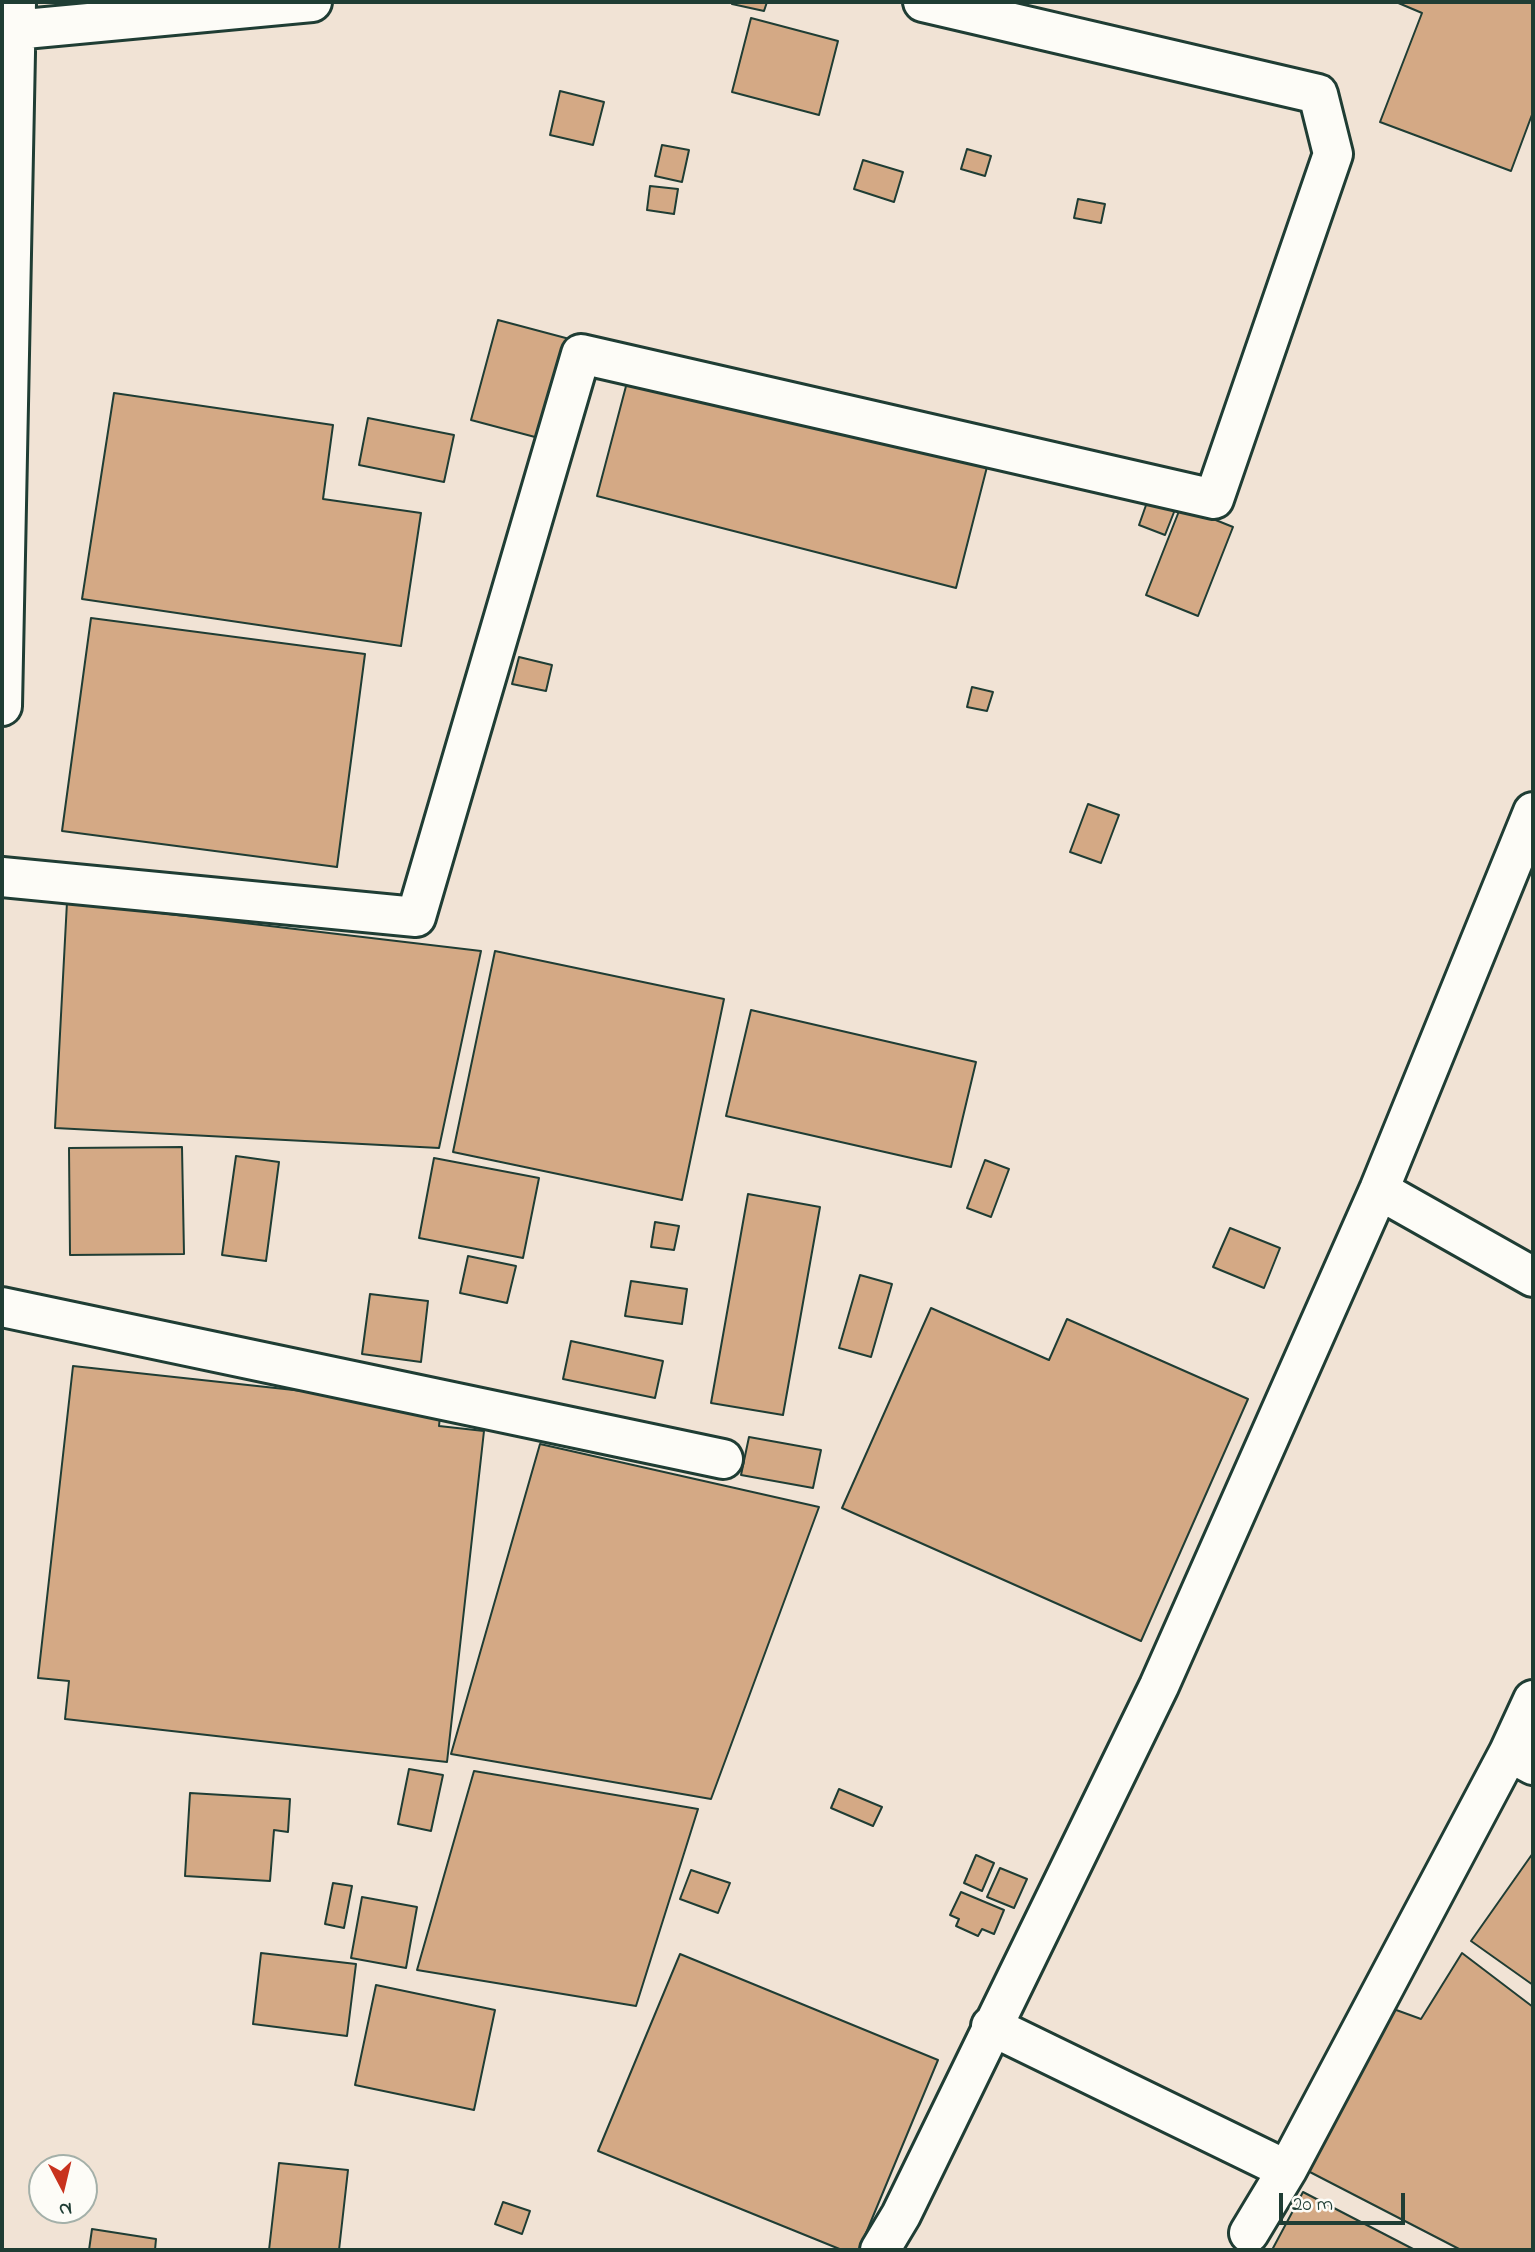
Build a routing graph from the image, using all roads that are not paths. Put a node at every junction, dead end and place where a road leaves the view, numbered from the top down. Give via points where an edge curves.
1 (312, 2) edge
2 (923, 2) edge
3 (15, 16) edge
4 (7, 175) edge
5 (2, 706) edge
6 (1533, 812) edge
7 (2, 877) edge
8 (1379, 1190) junction
9 (1533, 1278) edge
10 (2, 1307) edge
11 (723, 1459) dead end
12 (1533, 1700) edge
13 (1521, 1759) edge
14 (991, 2026) junction
15 (1287, 2170) junction
16 (1249, 2233) dead end
17 (880, 2250) edge

1 - 3 street
2 - 7 street via 1318,94 1333,154 1214,499 581,354 416,916
3 - 4 street
4 - 5 street
6 - 8 street
8 - 9 street
8 - 14 street via 1159,1686
10 - 11 street
12 - 13 street
13 - 15 street
14 - 15 street
14 - 17 street
15 - 16 street

